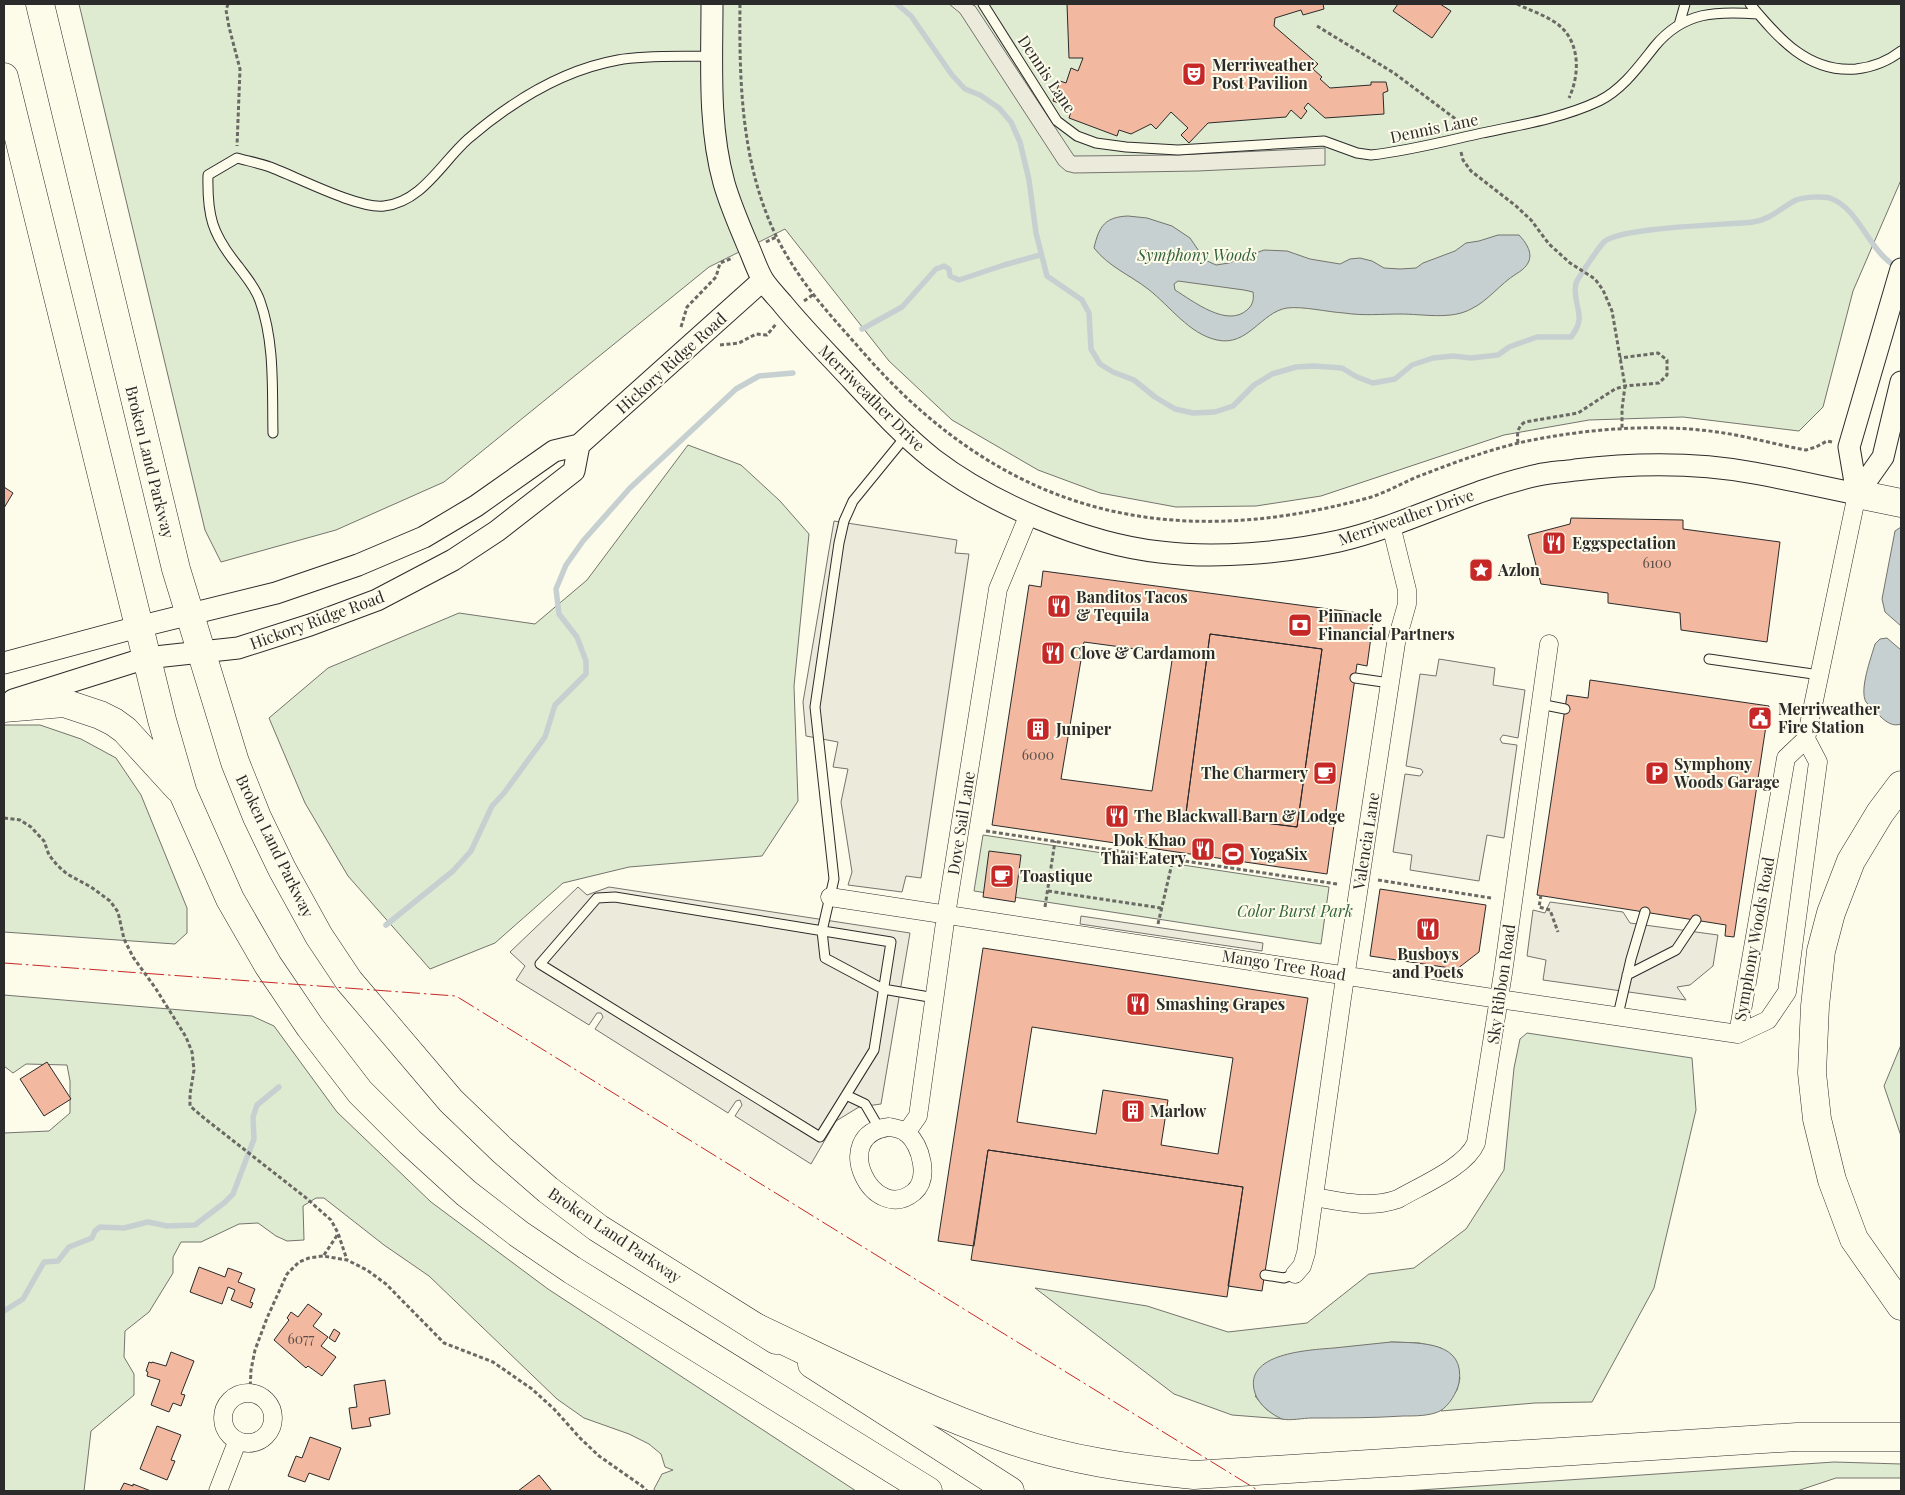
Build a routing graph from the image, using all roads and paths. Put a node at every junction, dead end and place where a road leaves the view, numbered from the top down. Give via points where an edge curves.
1 (40, 4) edge
2 (228, 4) edge
3 (712, 4) edge
4 (740, 4) edge
5 (983, 4) edge
6 (1517, 4) edge
7 (1685, 4) edge
8 (1750, 4) edge
9 (1758, 14) junction
10 (1679, 25) junction
11 (1901, 51) edge
12 (712, 56) junction
13 (4, 77) edge
14 (1562, 115) junction
15 (237, 158) junction
16 (1570, 262) dead end
17 (720, 263) dead end
18 (1901, 269) edge
19 (763, 280) junction
20 (687, 307) dead end
21 (756, 334) dead end
22 (767, 335) dead end
23 (1620, 358) junction
24 (1901, 383) edge
25 (1625, 386) junction
26 (1622, 429) junction
27 (273, 433) dead end
28 (907, 436) junction
29 (1827, 441) dead end
30 (1518, 443) junction
31 (579, 445) junction
32 (1857, 494) junction
33 (1901, 503) edge
34 (1029, 514) junction
35 (1391, 525) junction
36 (189, 615) junction
37 (138, 627) junction
38 (1549, 644) dead end
39 (200, 651) junction
40 (146, 658) junction
41 (1710, 658) dead end
42 (4, 663) edge
43 (1820, 675) junction
44 (1355, 678) dead end
45 (1390, 683) junction
46 (4, 703) edge
47 (1540, 704) junction
48 (4, 708) edge
49 (1565, 709) dead end
50 (1806, 739) junction
51 (1901, 785) edge
52 (183, 793) junction
53 (4, 818) edge
54 (986, 831) dead end
55 (1055, 842) junction
56 (1173, 859) junction
57 (1376, 880) dead end
58 (1337, 884) dead end
59 (1048, 891) junction
60 (1541, 895) dead end
61 (830, 896) junction
62 (1491, 898) dead end
63 (1046, 907) dead end
64 (1161, 908) junction
65 (1645, 912) dead end
66 (946, 915) junction
67 (1696, 920) dead end
68 (1158, 924) dead end
69 (822, 930) junction
70 (1558, 932) dead end
71 (1345, 974) junction
72 (1627, 975) junction
73 (883, 989) junction
74 (935, 998) junction
75 (1499, 999) junction
76 (1618, 1016) junction
77 (1738, 1034) junction
78 (846, 1095) junction
79 (879, 1128) junction
80 (906, 1133) junction
81 (1314, 1197) junction
82 (338, 1233) junction
83 (323, 1256) junction
84 (347, 1260) junction
85 (1295, 1274) joint
86 (1265, 1275) dead end
87 (1901, 1306) edge
88 (755, 1327) junction
89 (250, 1392) junction
90 (1901, 1437) edge
91 (237, 1442) junction
92 (218, 1491) edge
93 (647, 1491) edge
94 (928, 1491) edge
95 (1010, 1491) edge

1 - 36 main road, Broken Land Parkway
2 - 15 path via 229,27 240,69
3 - 12 street, Merriweather Drive
4 - 30 path via 741,90 750,162 768,217 790,261 860,348 913,404 950,435 1011,474 1081,504 1121,514 1175,521 1250,521 1366,499 1419,476
5 - 14 lane, Dennis Lane via 1057,121 1077,136 1096,143 1178,150 1324,141 1371,155
6 - 14 path via 1554,21 1568,34 1575,49 1577,76
7 - 10 lane
8 - 9 lane
9 - 10 lane, Dennis Lane via 1704,14
9 - 11 lane via 1795,52 1832,68 1858,69 1881,64
10 - 14 lane, Dennis Lane via 1621,86 1601,100
12 - 15 lane via 619,60 557,79 513,105 468,140 415,194 399,203 382,206 361,203 268,166
12 - 19 street, Merriweather Drive via 715,138 723,181
13 - 37 main road
15 - 27 lane via 208,175 208,206 216,235 249,279 260,300 272,370
16 - 23 path via 1595,279 1603,290 1612,312
17 - 20 path via 716,277
18 - 32 street via 1849,447
19 - 28 street, Merriweather Drive via 857,386
19 - 31 street, Hickory Ridge Road
21 - 22 path
23 - 25 path
23 - 25 path via 1658,353 1667,360 1667,376 1660,383
24 - 32 street via 1883,457
25 - 26 path
25 - 30 path via 1578,413 1520,424
26 - 29 path via 1718,432 1806,450
26 - 30 path via 1565,434
28 - 34 street, Merriweather Drive via 970,484
28 - 61 lane via 853,501 838,543 815,707 833,859 834,879
31 - 36 street, Hickory Ridge Road via 554,451 476,506 424,537 358,565 276,593
31 - 39 street, Hickory Ridge Road via 574,471 497,531 453,560 377,600 310,626 238,648
32 - 33 main road
32 - 35 street, Merriweather Drive via 1720,468 1651,464 1602,467 1539,474 1480,491
32 - 43 street
34 - 35 street, Merriweather Drive via 1114,543 1194,556 1275,551 1339,541
34 - 66 street, Dove Sail Lane via 998,589
35 - 45 street, Valencia Lane via 1407,590
36 - 37 street, Hickory Ridge Road
36 - 39 main road, Broken Land Parkway
37 - 40 main road
37 - 42 street, Hickory Ridge Road
38 - 47 street, Sky Ribbon Road
39 - 40 street, Hickory Ridge Road
39 - 88 main road, Broken Land Parkway via 235,762 257,817 319,936 361,996 451,1101 548,1190 598,1228
40 - 46 street, Hickory Ridge Road
40 - 52 main road
41 - 43 lane
43 - 50 street
44 - 45 lane
45 - 71 street, Valencia Lane
47 - 49 lane
47 - 75 street, Sky Ribbon Road
48 - 52 main road via 64,703 100,715 125,730
50 - 77 street, Symphony Woods Road via 1786,758
50 - 77 street, Symphony Woods Road via 1818,762 1787,992 1768,1020
51 - 87 main road via 1851,861 1831,913 1821,951 1812,1073 1817,1119 1832,1180 1854,1239
52 - 94 main road via 230,899 268,965 360,1092 410,1142 466,1193 564,1265
53 - 82 path via 20,820 31,828 44,841 57,865 110,901 118,912 124,939 133,957 186,1037 192,1052 194,1070 190,1106 331,1220
54 - 55 path
55 - 56 path
55 - 59 path
56 - 58 path
56 - 64 path
57 - 62 path
59 - 63 path
59 - 64 path
60 - 70 path via 1539,907 1550,910
61 - 66 street, Mango Tree Road
61 - 69 lane
64 - 68 path
65 - 72 lane
66 - 71 street, Mango Tree Road
66 - 74 street, Dove Sail Lane
67 - 72 lane via 1676,950
69 - 73 lane via 825,958
69 - 73 lane via 890,942
69 - 78 lane via 615,896 597,898 540,964 820,1137
71 - 75 street, Mango Tree Road
71 - 81 street, Valencia Lane
72 - 76 lane
73 - 74 lane
73 - 78 lane via 874,1050
74 - 80 street, Dove Sail Lane via 918,1116
75 - 76 street, Mango Tree Road
75 - 81 street, Sky Ribbon Road via 1473,1151 1462,1162 1389,1202 1365,1205
76 - 77 street, Mango Tree Road
78 - 79 lane via 865,1104
79 - 80 street via 889,1126
79 - 80 street via 863,1140 859,1159 873,1191 891,1200 909,1196 921,1182 922,1163
81 - 85 street, Valencia Lane via 1306,1253
82 - 83 path
82 - 84 path
83 - 84 path
83 - 89 path via 300,1262 287,1274 255,1350
84 - 93 path via 386,1284 444,1344 492,1362 532,1389 599,1456
85 - 86 lane via 1284,1278
88 - 90 main road via 941,1413 1009,1440 1141,1470 1194,1475 1787,1438
88 - 95 main road, Broken Land Parkway
89 - 91 street via 230,1399 224,1408 222,1421 227,1434
89 - 91 street via 268,1402 273,1424 260,1441 249,1444
91 - 92 street

